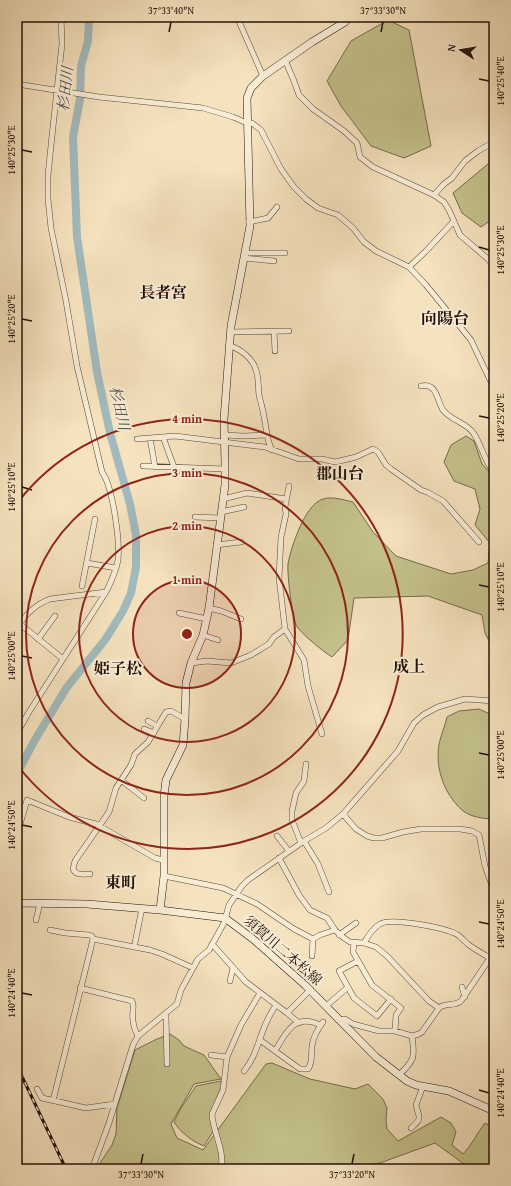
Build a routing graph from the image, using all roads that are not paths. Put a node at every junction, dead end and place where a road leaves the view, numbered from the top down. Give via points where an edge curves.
1 (61, 17) edge
2 (237, 17) edge
3 (349, 17) edge
4 (285, 60) junction
5 (263, 76) junction
6 (17, 84) edge
7 (59, 90) junction
8 (247, 123) junction
9 (494, 142) edge
10 (434, 195) junction
11 (277, 208) dead end
12 (454, 221) junction
13 (249, 222) junction
14 (284, 253) dead end
15 (244, 256) junction
16 (274, 261) dead end
17 (409, 267) junction
18 (494, 267) edge
19 (274, 331) junction
20 (289, 331) dead end
21 (231, 332) junction
22 (230, 346) junction
23 (276, 351) dead end
24 (421, 386) dead end
25 (494, 386) edge
26 (225, 435) junction
27 (267, 436) junction
28 (163, 437) junction
29 (150, 438) junction
30 (137, 439) dead end
31 (225, 443) junction
32 (272, 450) junction
33 (143, 466) dead end
34 (155, 467) junction
35 (174, 467) junction
36 (225, 469) junction
37 (494, 472) edge
38 (289, 486) dead end
39 (223, 499) junction
40 (286, 499) junction
41 (244, 507) dead end
42 (221, 515) junction
43 (195, 517) dead end
44 (95, 519) dead end
45 (241, 542) dead end
46 (479, 542) dead end
47 (216, 545) junction
48 (87, 563) junction
49 (116, 568) junction
50 (82, 586) dead end
51 (106, 592) junction
52 (209, 608) junction
53 (179, 613) dead end
54 (55, 616) dead end
55 (207, 619) junction
56 (241, 619) dead end
57 (18, 626) edge
58 (285, 629) junction
59 (203, 635) junction
60 (38, 639) junction
61 (218, 640) dead end
62 (63, 659) junction
63 (191, 663) junction
64 (494, 701) edge
65 (185, 719) junction
66 (148, 721) dead end
67 (157, 726) junction
68 (144, 730) dead end
69 (17, 733) edge
70 (154, 733) junction
71 (322, 734) dead end
72 (306, 764) dead end
73 (121, 780) junction
74 (166, 785) junction
75 (159, 790) dead end
76 (144, 798) dead end
77 (343, 814) junction
78 (100, 827) junction
79 (17, 835) edge
80 (277, 836) dead end
81 (303, 842) junction
82 (289, 851) junction
83 (279, 858) junction
84 (163, 860) junction
85 (494, 872) edge
86 (90, 874) dead end
87 (488, 874) junction
88 (164, 876) junction
89 (494, 891) edge
90 (329, 892) dead end
91 (236, 894) junction
92 (17, 903) edge
93 (40, 903) junction
94 (142, 908) junction
95 (160, 910) junction
96 (225, 918) junction
97 (36, 920) dead end
98 (356, 923) dead end
99 (50, 930) dead end
100 (335, 930) junction
101 (339, 935) junction
102 (93, 939) junction
103 (312, 939) junction
104 (354, 942) junction
105 (135, 943) dead end
106 (364, 943) junction
107 (212, 944) junction
108 (312, 956) dead end
109 (492, 958) edge
110 (358, 961) junction
111 (193, 968) junction
112 (233, 968) junction
113 (230, 981) dead end
114 (462, 987) dead end
115 (80, 988) junction
116 (347, 988) junction
117 (310, 990) junction
118 (260, 993) junction
119 (465, 997) junction
120 (391, 999) junction
121 (276, 1005) junction
122 (326, 1006) junction
123 (439, 1008) junction
124 (288, 1013) junction
125 (166, 1015) junction
126 (339, 1020) junction
127 (299, 1023) junction
128 (395, 1031) junction
129 (138, 1036) junction
130 (412, 1036) junction
131 (260, 1040) junction
132 (275, 1051) junction
133 (211, 1055) dead end
134 (227, 1058) junction
135 (166, 1064) dead end
136 (244, 1071) dead end
137 (399, 1075) junction
138 (423, 1086) junction
139 (37, 1089) dead end
140 (53, 1101) junction
141 (115, 1104) junction
142 (494, 1111) edge
143 (411, 1128) dead end
144 (92, 1169) edge
145 (221, 1169) edge

1 - 7 street
2 - 5 street
3 - 4 street
4 - 5 street
4 - 10 street via 299,95 357,143 360,157 373,167
5 - 8 street via 251,88 247,98
6 - 7 street
7 - 8 street via 203,108
7 - 49 street via 48,175 51,228 83,396 102,472 107,478 116,524
8 - 13 street
8 - 17 street via 252,123 261,130 282,169 294,187 306,198 318,208 338,215 376,251
9 - 10 street via 465,161
10 - 12 street via 444,202
11 - 13 street via 268,218
12 - 17 street
12 - 18 street via 460,235
13 - 15 street
14 - 15 street
15 - 16 street
15 - 21 street
17 - 25 street via 467,335
19 - 20 street
19 - 21 street
19 - 23 street
21 - 22 street
22 - 26 street
22 - 27 street via 247,356 257,371
24 - 37 street via 433,389 446,414 474,432 482,453
26 - 27 street
26 - 31 street
27 - 32 street
28 - 29 street
28 - 31 street via 175,436
28 - 35 street
29 - 30 street
29 - 34 street
31 - 32 street
31 - 36 street
32 - 46 street via 299,459 335,462 376,450 391,469 421,490 443,501
33 - 34 street
34 - 35 street
35 - 36 street
36 - 39 street
38 - 40 street
39 - 40 street via 247,493
39 - 42 street
40 - 58 street via 279,578
41 - 42 street
42 - 43 street
42 - 47 street
44 - 48 street
45 - 47 street
47 - 52 street
48 - 49 street
48 - 50 street
49 - 51 street
51 - 57 street via 44,601
51 - 62 street
52 - 55 street
52 - 56 street
53 - 55 street
54 - 60 street
55 - 59 street
57 - 60 street
58 - 63 street via 269,644 231,663
58 - 71 street via 304,660 308,686
59 - 61 street
59 - 63 street
60 - 62 street
62 - 69 street
63 - 65 street via 186,683
64 - 77 street via 466,699 438,707 423,715 414,723 398,751
65 - 67 street via 168,711 164,713
65 - 74 street via 183,745 168,774
66 - 67 street
67 - 70 street
68 - 70 street
70 - 73 street via 135,754
72 - 81 street via 304,781 296,793 292,811 292,820
73 - 76 street
73 - 78 street via 109,812
74 - 75 street
74 - 84 street
77 - 81 street
77 - 87 street via 356,829 374,838 420,829 472,831 479,835
78 - 79 street via 27,800
78 - 84 street
78 - 86 street via 79,854 73,869 78,874
80 - 82 street
81 - 82 street
81 - 90 street via 318,864
82 - 83 street
83 - 91 street via 252,876
83 - 100 street via 306,905 327,918
84 - 88 street
85 - 87 street
87 - 89 street
88 - 91 street via 214,885
88 - 95 street
91 - 96 street
91 - 103 street via 257,904
92 - 93 street, 須賀川二本松線
93 - 94 street, 須賀川二本松線
93 - 97 street
94 - 95 street, 須賀川二本松線
94 - 105 street
95 - 96 street, 須賀川二本松線
96 - 107 street
96 - 117 street, 須賀川二本松線 via 253,939
98 - 101 street
99 - 102 street via 89,935
100 - 101 street
100 - 103 street
101 - 104 street
102 - 111 street via 150,950
102 - 115 street
103 - 108 street
104 - 106 street
104 - 110 street via 353,952
106 - 109 street via 380,923 412,923 458,935
106 - 123 street via 376,947 387,956 429,1001
107 - 111 street via 209,950 198,958
107 - 112 street
109 - 119 street
110 - 116 street via 338,971
110 - 120 street via 372,985
111 - 125 street via 181,990 177,1004
112 - 113 street
112 - 118 street
114 - 119 street
115 - 129 street via 132,1001 134,1026
115 - 140 street
116 - 120 street via 354,998 378,1016
116 - 122 street
117 - 122 street, 須賀川二本松線
117 - 124 street
118 - 121 street
118 - 134 street via 241,1025
119 - 123 street via 458,1004 446,1004
120 - 128 street via 401,1008 396,1015
121 - 124 street
121 - 131 street
122 - 126 street, 須賀川二本松線
123 - 130 street via 422,1032
124 - 127 street
125 - 129 street
125 - 135 street
126 - 128 street via 345,1018 353,1024 379,1031
126 - 137 street, 須賀川二本松線
127 - 132 street via 286,1031
127 - 132 street via 307,1021 321,1024 314,1039 308,1069 300,1069
128 - 130 street
129 - 141 street via 130,1051
130 - 137 street via 414,1056
131 - 132 street
131 - 136 street via 254,1056
133 - 134 street
134 - 145 street via 224,1090 212,1114 219,1142
137 - 138 street, 須賀川二本松線 via 412,1084
138 - 142 street, 須賀川二本松線 via 449,1091
138 - 143 street via 416,1105 420,1120
139 - 140 street via 41,1097
140 - 141 street via 86,1108
141 - 144 street

